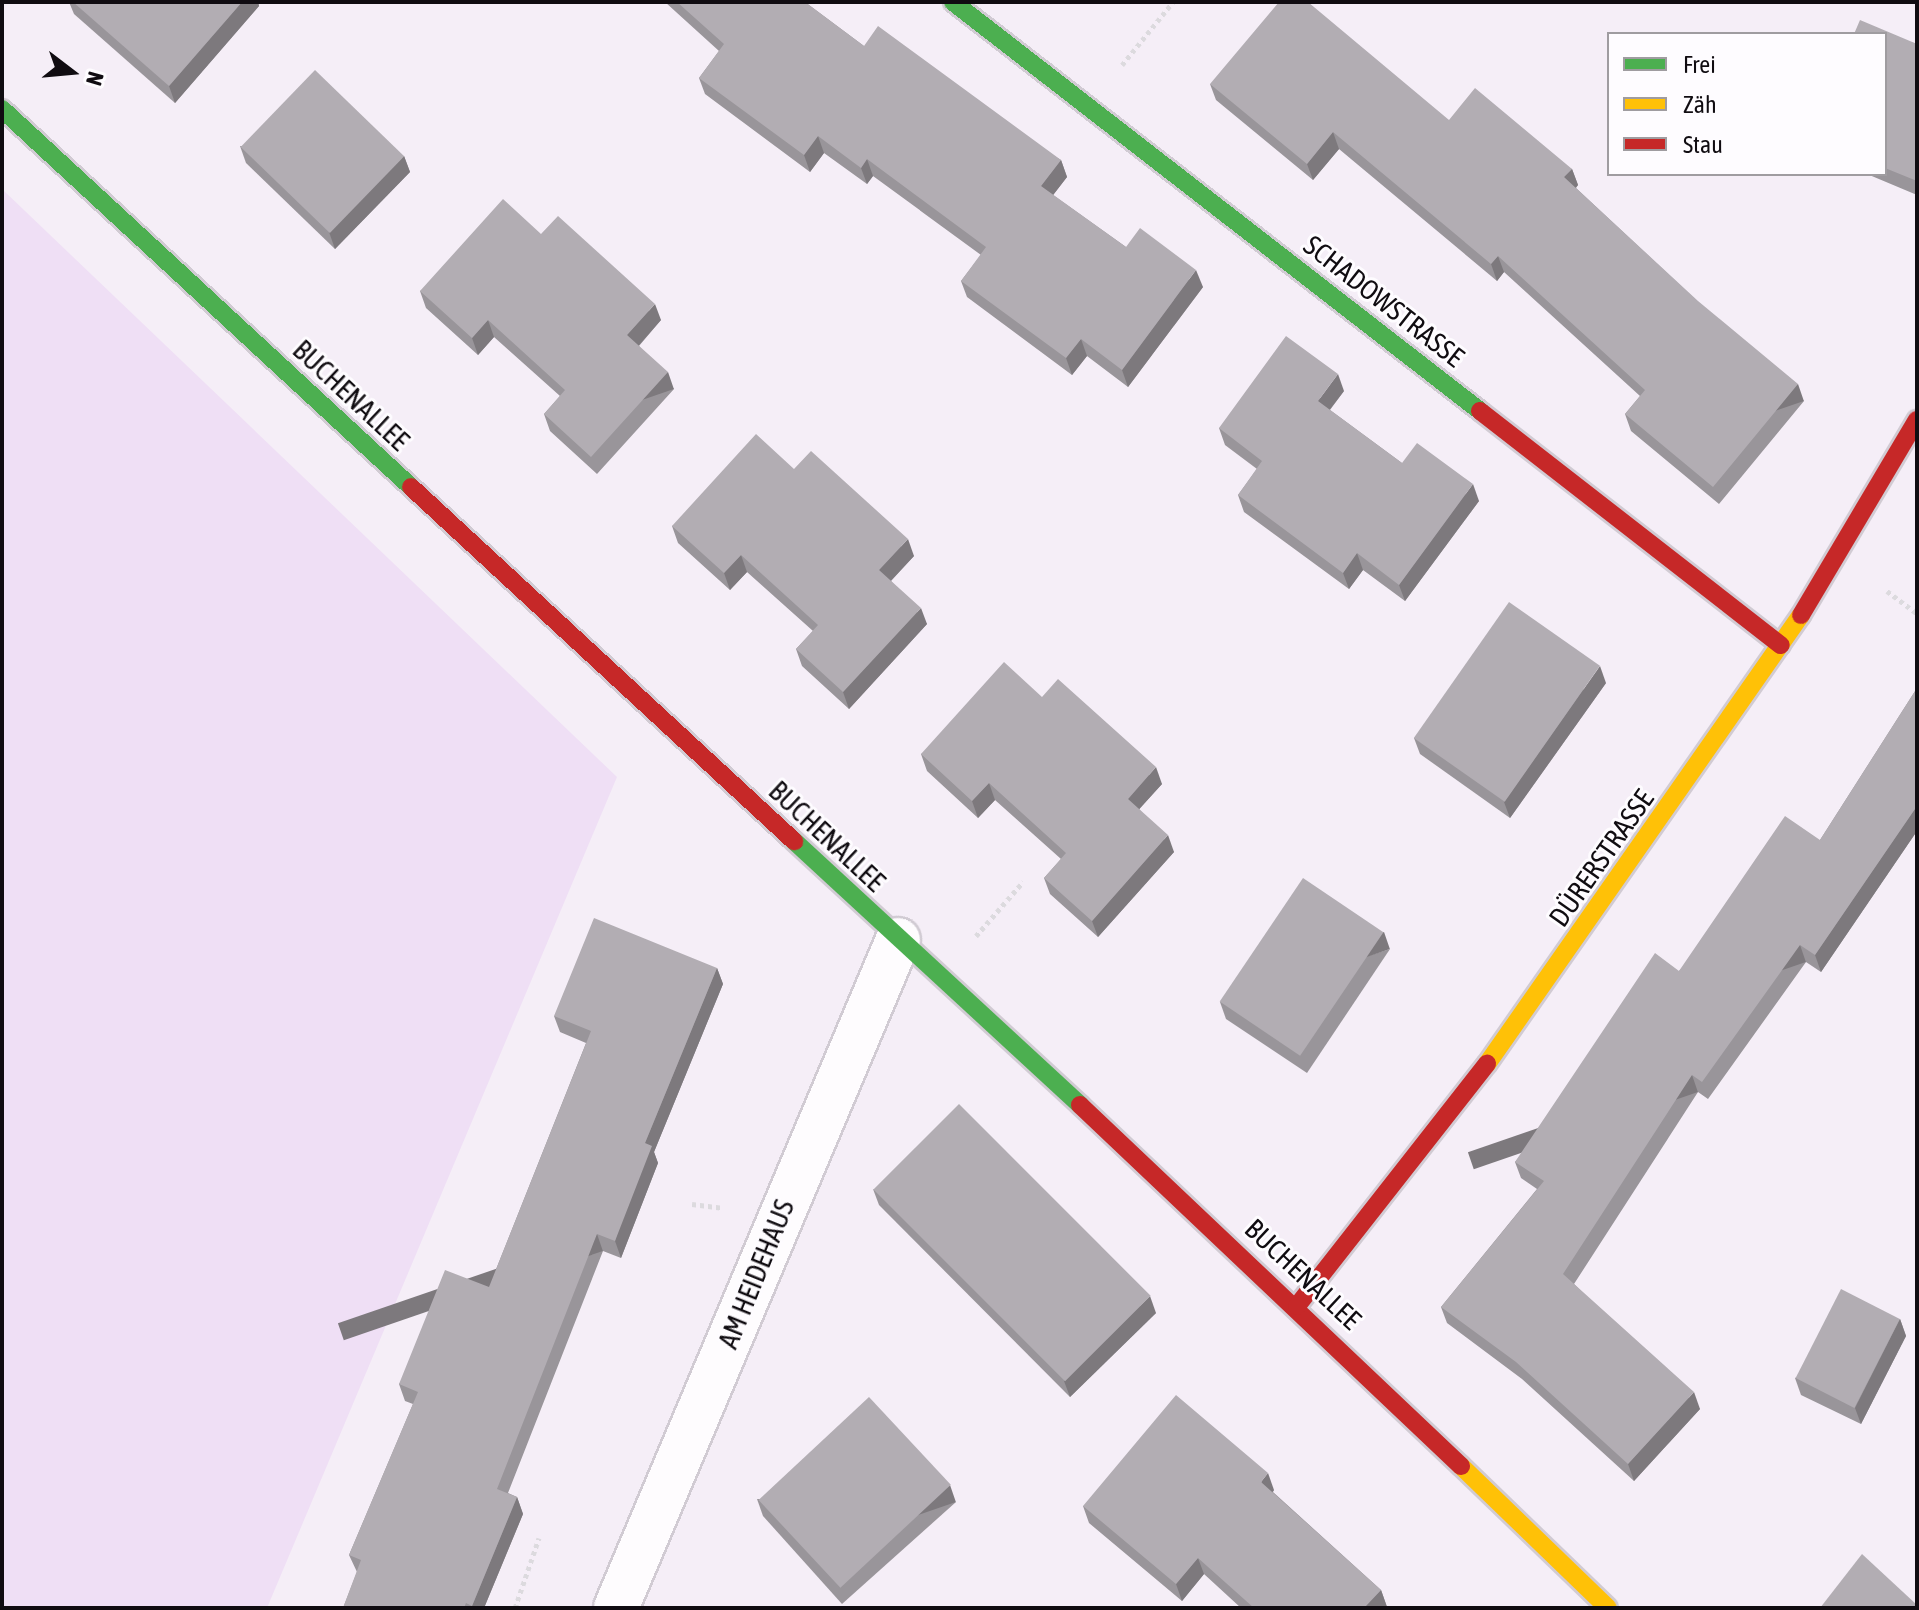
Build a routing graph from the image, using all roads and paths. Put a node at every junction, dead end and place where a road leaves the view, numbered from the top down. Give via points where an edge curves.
1 (953, 2) edge
2 (1173, 2) edge
3 (1089, 106) junction
4 (2, 109) edge
5 (1917, 420) edge
6 (1781, 645) junction
7 (1023, 882) dead end
8 (898, 940) junction
9 (938, 978) junction
10 (1297, 1306) junction
11 (539, 1538) dead end
12 (515, 1608) edge
13 (616, 1608) edge
14 (1608, 1608) edge

1 - 3 street, SCHADOWSTRASSE
2 - 3 path
3 - 6 street, SCHADOWSTRASSE
4 - 8 street, BUCHENALLEE
5 - 6 street, DÜRERSTRASSE via 1841,557
6 - 10 street, DÜRERSTRASSE via 1533,1005
7 - 9 path
8 - 9 street, BUCHENALLEE
8 - 13 street, AM HEIDEHAUS
9 - 10 street, BUCHENALLEE
10 - 14 street, BUCHENALLEE
11 - 12 path

